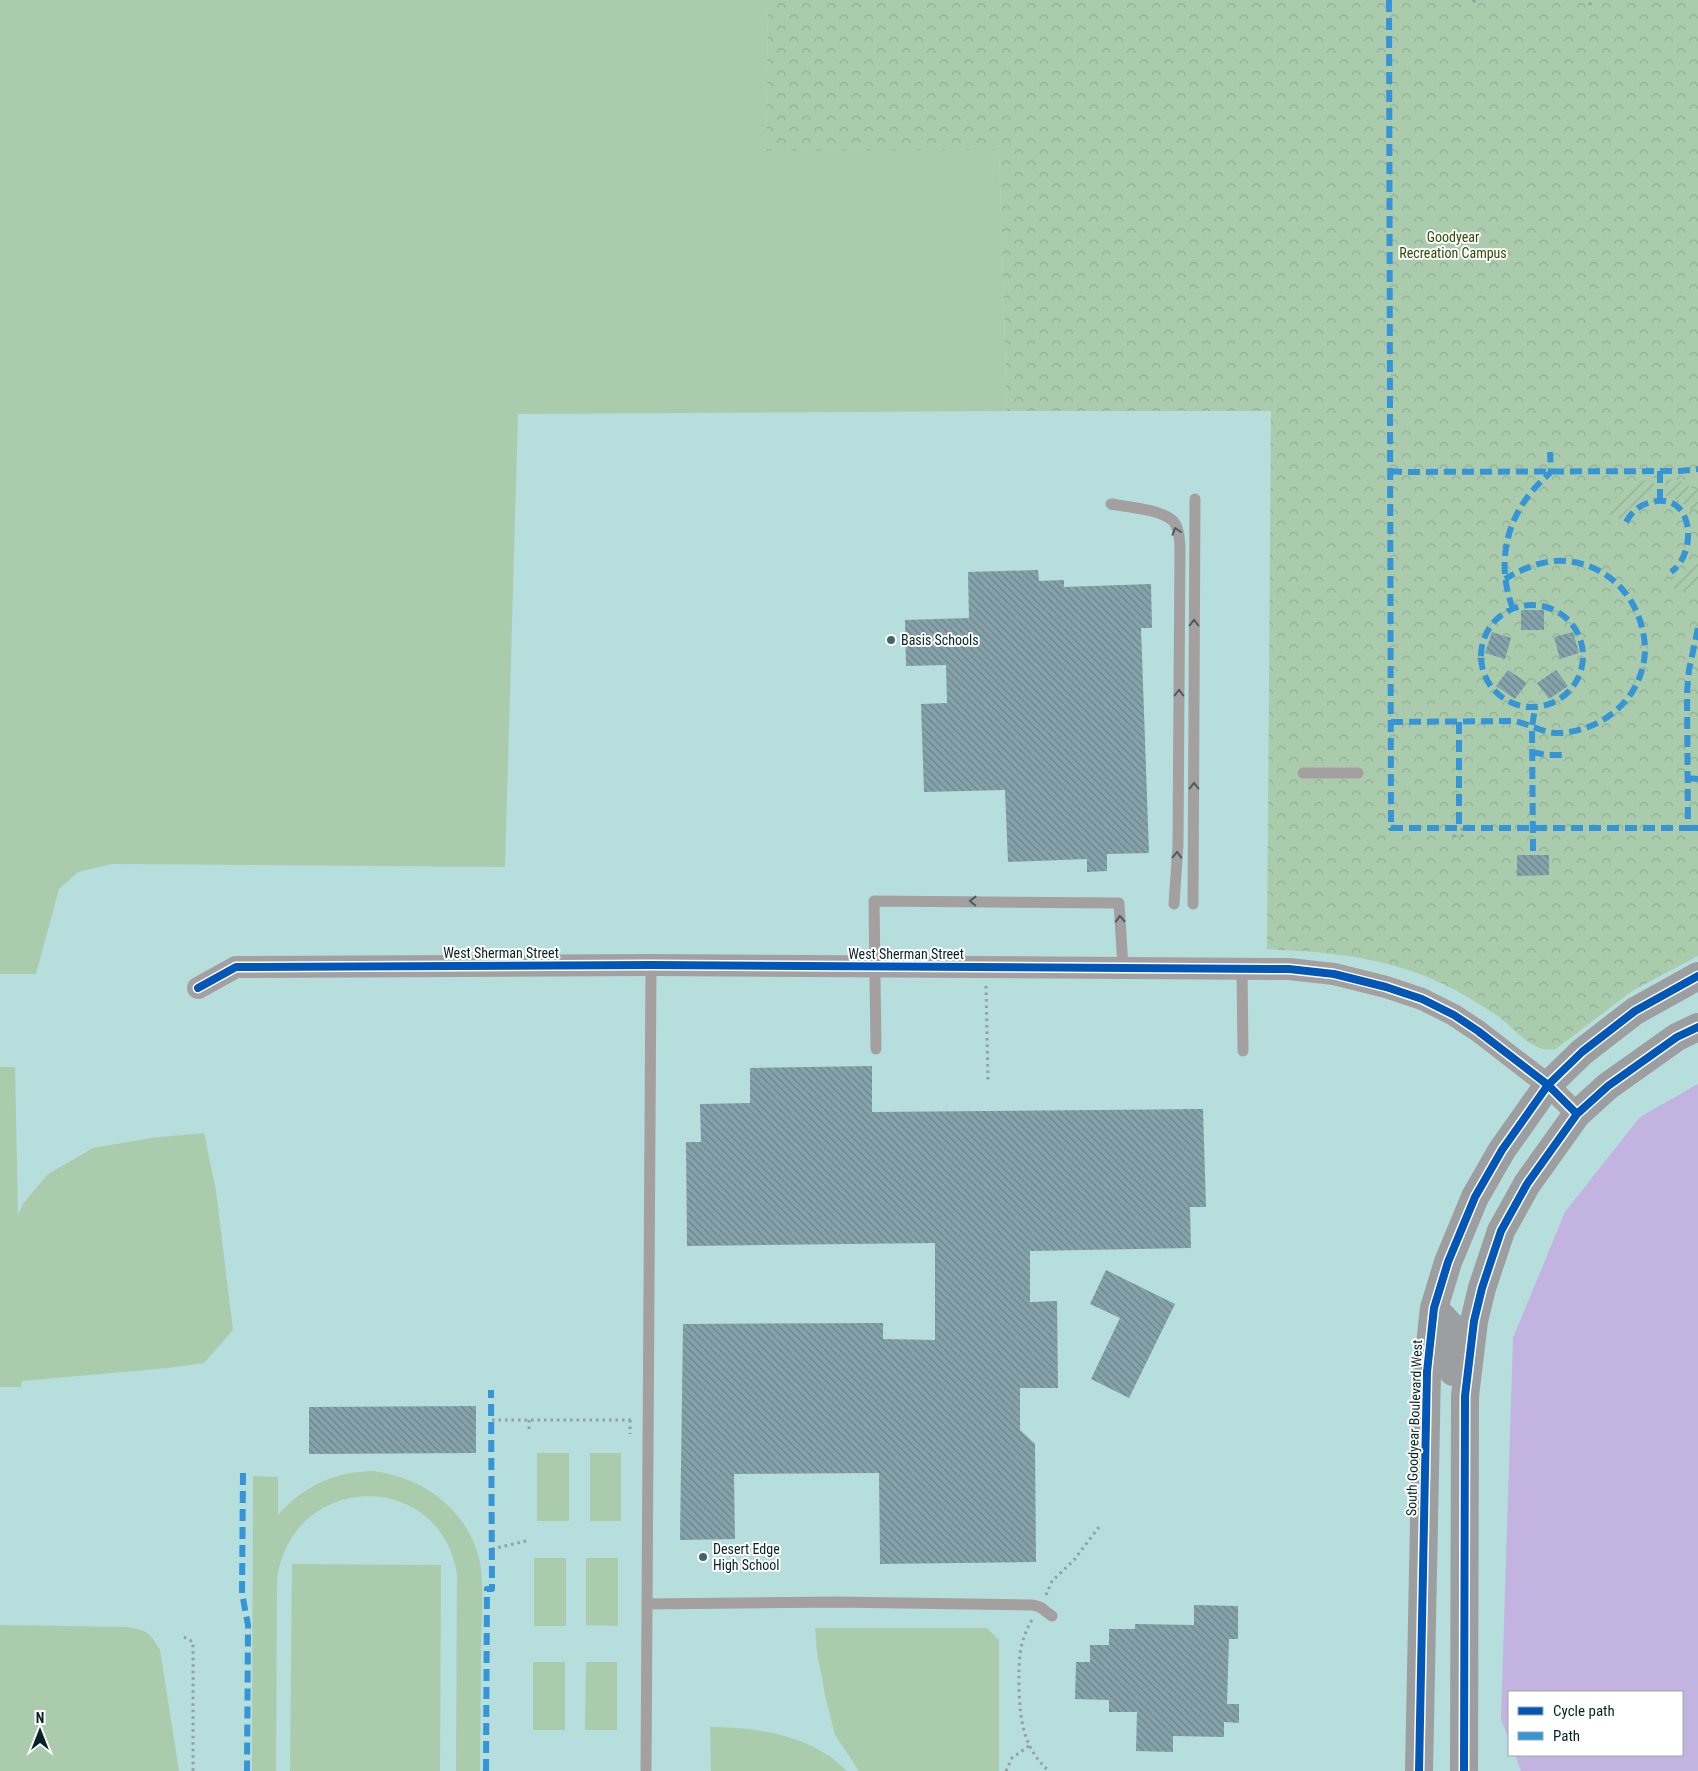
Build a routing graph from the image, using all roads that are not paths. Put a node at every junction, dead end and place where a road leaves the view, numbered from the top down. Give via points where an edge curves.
1 (1195, 499) dead end
2 (1111, 504) dead end
3 (1303, 773) dead end
4 (1358, 773) dead end
5 (1174, 904) dead end
6 (1193, 904) dead end
7 (651, 965) junction
8 (875, 966) junction
9 (1123, 968) junction
10 (1242, 969) junction
11 (1698, 976) edge
12 (198, 988) dead end
13 (1698, 1027) edge
14 (876, 1049) dead end
15 (1243, 1051) dead end
16 (1548, 1085) junction
17 (1577, 1114) junction
18 (1434, 1308) junction
19 (1465, 1456) junction
20 (647, 1604) junction
21 (1052, 1616) dead end
22 (646, 1771) edge
23 (1420, 1771) edge
24 (1464, 1771) edge

6 -> 1 lane
5 -> 2 lane via 1178,835 1178,531 1172,520 1158,513
3 - 4 lane
7 - 8 street, West Sherman Street
7 - 12 street, West Sherman Street via 236,966
7 - 20 lane
8 - 9 street, West Sherman Street
9 -> 8 lane via 1119,903 904,901 874,901
8 - 14 lane
9 - 10 street, West Sherman Street
10 - 15 lane
10 - 16 street, West Sherman Street via 1290,969 1334,974 1422,999 1454,1014
11 - 16 street, South Goodyear Boulevard West via 1635,1011 1582,1052
13 - 17 street via 1677,1037 1608,1086
16 - 17 street, West Sherman Street
16 - 18 street, South Goodyear Boulevard West via 1502,1150 1475,1197 1448,1262
17 - 19 street via 1526,1184 1501,1231 1491,1259 1468,1357 1464,1396
18 - 19 street via 1450,1326 1454,1339 1451,1409
18 - 23 street, South Goodyear Boulevard West via 1427,1372
19 - 24 street
20 - 21 lane via 1032,1605
20 - 22 lane

